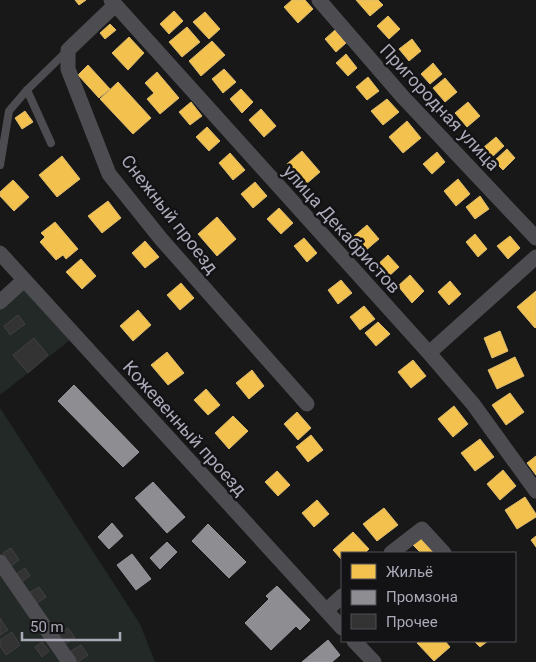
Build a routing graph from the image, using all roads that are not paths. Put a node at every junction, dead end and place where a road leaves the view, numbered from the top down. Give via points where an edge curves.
1 (319, 0) edge
2 (113, 2) edge
3 (68, 50) junction
4 (27, 90) junction
5 (51, 143) dead end
6 (0, 165) edge
7 (536, 238) edge
8 (0, 253) edge
9 (536, 256) edge
10 (24, 280) junction
11 (0, 302) edge
12 (429, 353) junction
13 (307, 404) dead end
14 (536, 491) edge
15 (393, 552) edge
16 (443, 552) edge
17 (0, 562) edge
18 (341, 597) edge
19 (326, 610) junction
20 (341, 627) edge
21 (355, 642) edge
22 (69, 662) edge
23 (374, 662) edge

1 - 7 street, Пригородная улица via 402,96
2 - 3 street
2 - 12 street, улица Декабристов
3 - 4 lane
3 - 13 street, Снежный проезд via 68,69 109,174 162,240
4 - 5 lane
4 - 6 lane via 9,111
8 - 10 street, Кожевенный проезд
9 - 12 street
10 - 11 street
10 - 19 street, Кожевенный проезд
12 - 14 street, улица Декабристов via 473,404
15 - 16 street via 422,529
17 - 22 street
18 - 19 street
19 - 20 street, Кожевенный проезд
21 - 23 street

